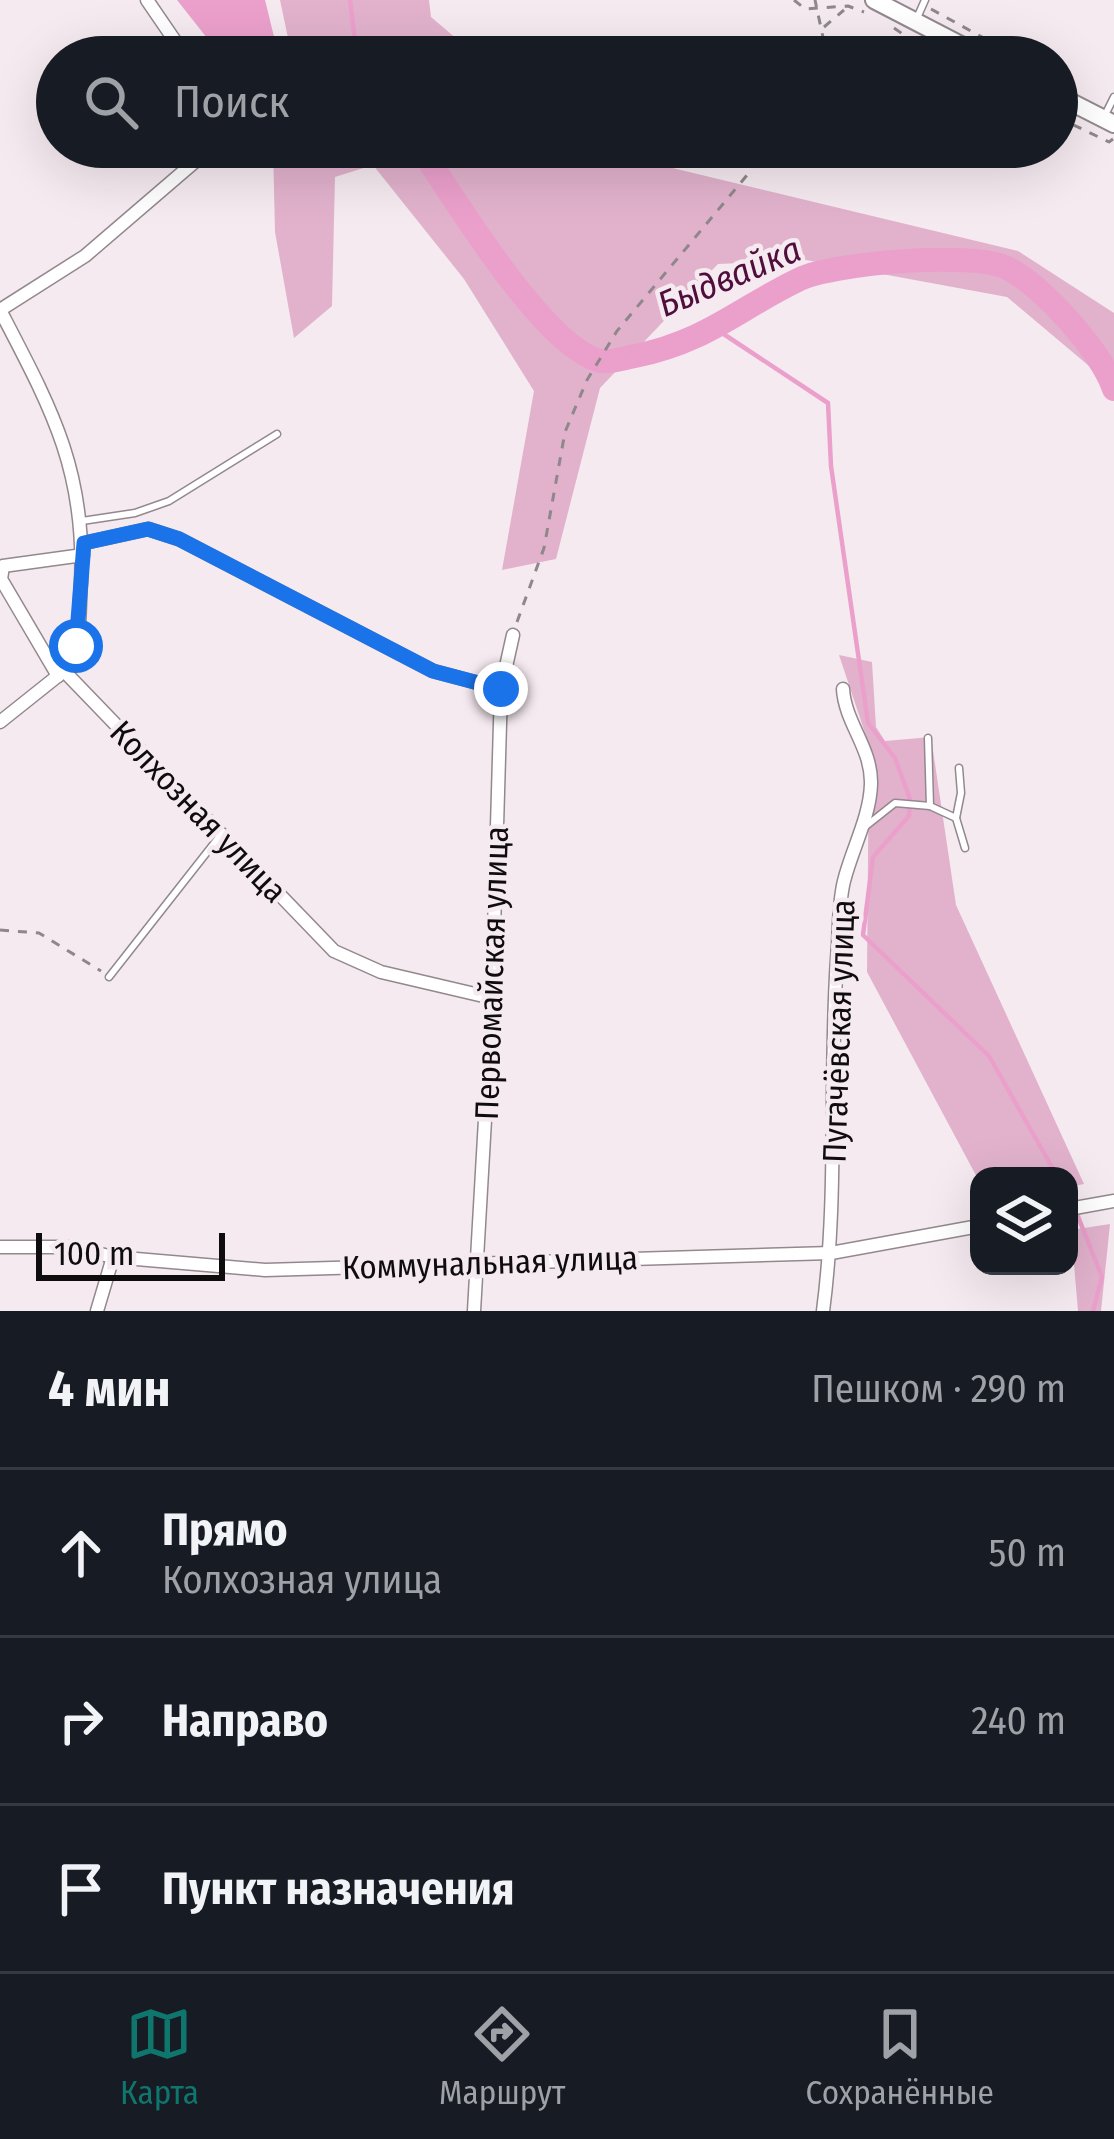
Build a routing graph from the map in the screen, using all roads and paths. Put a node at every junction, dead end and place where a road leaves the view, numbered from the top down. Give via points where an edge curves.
1 (147, 0) edge
2 (794, 0) edge
3 (815, 0) edge
4 (849, 5) junction
5 (873, 8) edge
6 (815, 9) junction
7 (921, 9) edge
8 (823, 28) junction
9 (172, 36) edge
10 (824, 36) edge
11 (906, 36) edge
12 (956, 36) edge
13 (976, 36) edge
14 (1114, 97) edge
15 (1078, 105) edge
16 (1108, 121) edge
17 (1078, 127) edge
18 (1114, 138) edge
19 (188, 168) edge
20 (751, 168) edge
21 (0, 310) edge
22 (277, 434) dead end
23 (82, 521) junction
24 (84, 549) junction
25 (512, 635) joint
26 (61, 674) junction
27 (501, 689) junction
28 (843, 689) dead end
29 (0, 722) edge
30 (928, 738) dead end
31 (959, 768) dead end
32 (929, 806) junction
33 (956, 818) junction
34 (860, 830) junction
35 (222, 834) junction
36 (965, 848) dead end
37 (0, 930) edge
38 (110, 977) joint
39 (492, 998) junction
40 (1114, 1201) edge
41 (1078, 1207) edge
42 (970, 1228) edge
43 (0, 1247) edge
44 (831, 1253) junction
45 (113, 1257) junction
46 (479, 1261) junction
47 (97, 1311) edge
48 (474, 1311) edge
49 (823, 1311) edge

1 - 9 street
2 - 6 path
3 - 6 path
4 - 5 path
4 - 6 path
4 - 8 path
5 - 7 main road
6 - 8 path
7 - 11 path via 893,27
7 - 12 main road
7 - 13 path
8 - 10 path
14 - 16 lane
15 - 16 main road
17 - 18 path
19 - 21 street via 85,256
20 - 25 path via 586,380 565,432 544,548
21 - 23 street via 54,421
22 - 23 lane via 169,501
23 - 24 street
24 - 26 street via 76,646
24 - 26 street, Колхозная улица via 3,566 2,579
24 - 27 street via 148,529 179,539 433,671
25 - 27 street, Первомайская улица
26 - 29 street
26 - 35 street, Колхозная улица
27 - 39 street, Первомайская улица
28 - 34 street, Пугачёвская улица via 871,782
30 - 32 lane
31 - 33 lane
32 - 33 lane
32 - 34 lane via 895,803
33 - 36 lane
34 - 44 street, Пугачёвская улица via 842,885 836,969
35 - 38 lane
35 - 39 street, Колхозная улица via 334,951 381,972
37 - 38 path via 39,933
39 - 46 street, Первомайская улица
40 - 41 street
42 - 44 street, Коммунальная улица
43 - 45 street, Коммунальная улица via 72,1247
44 - 46 street, Коммунальная улица
44 - 49 street, Пугачёвская улица
45 - 46 street, Коммунальная улица via 265,1270
45 - 47 street
46 - 48 street, Первомайская улица

